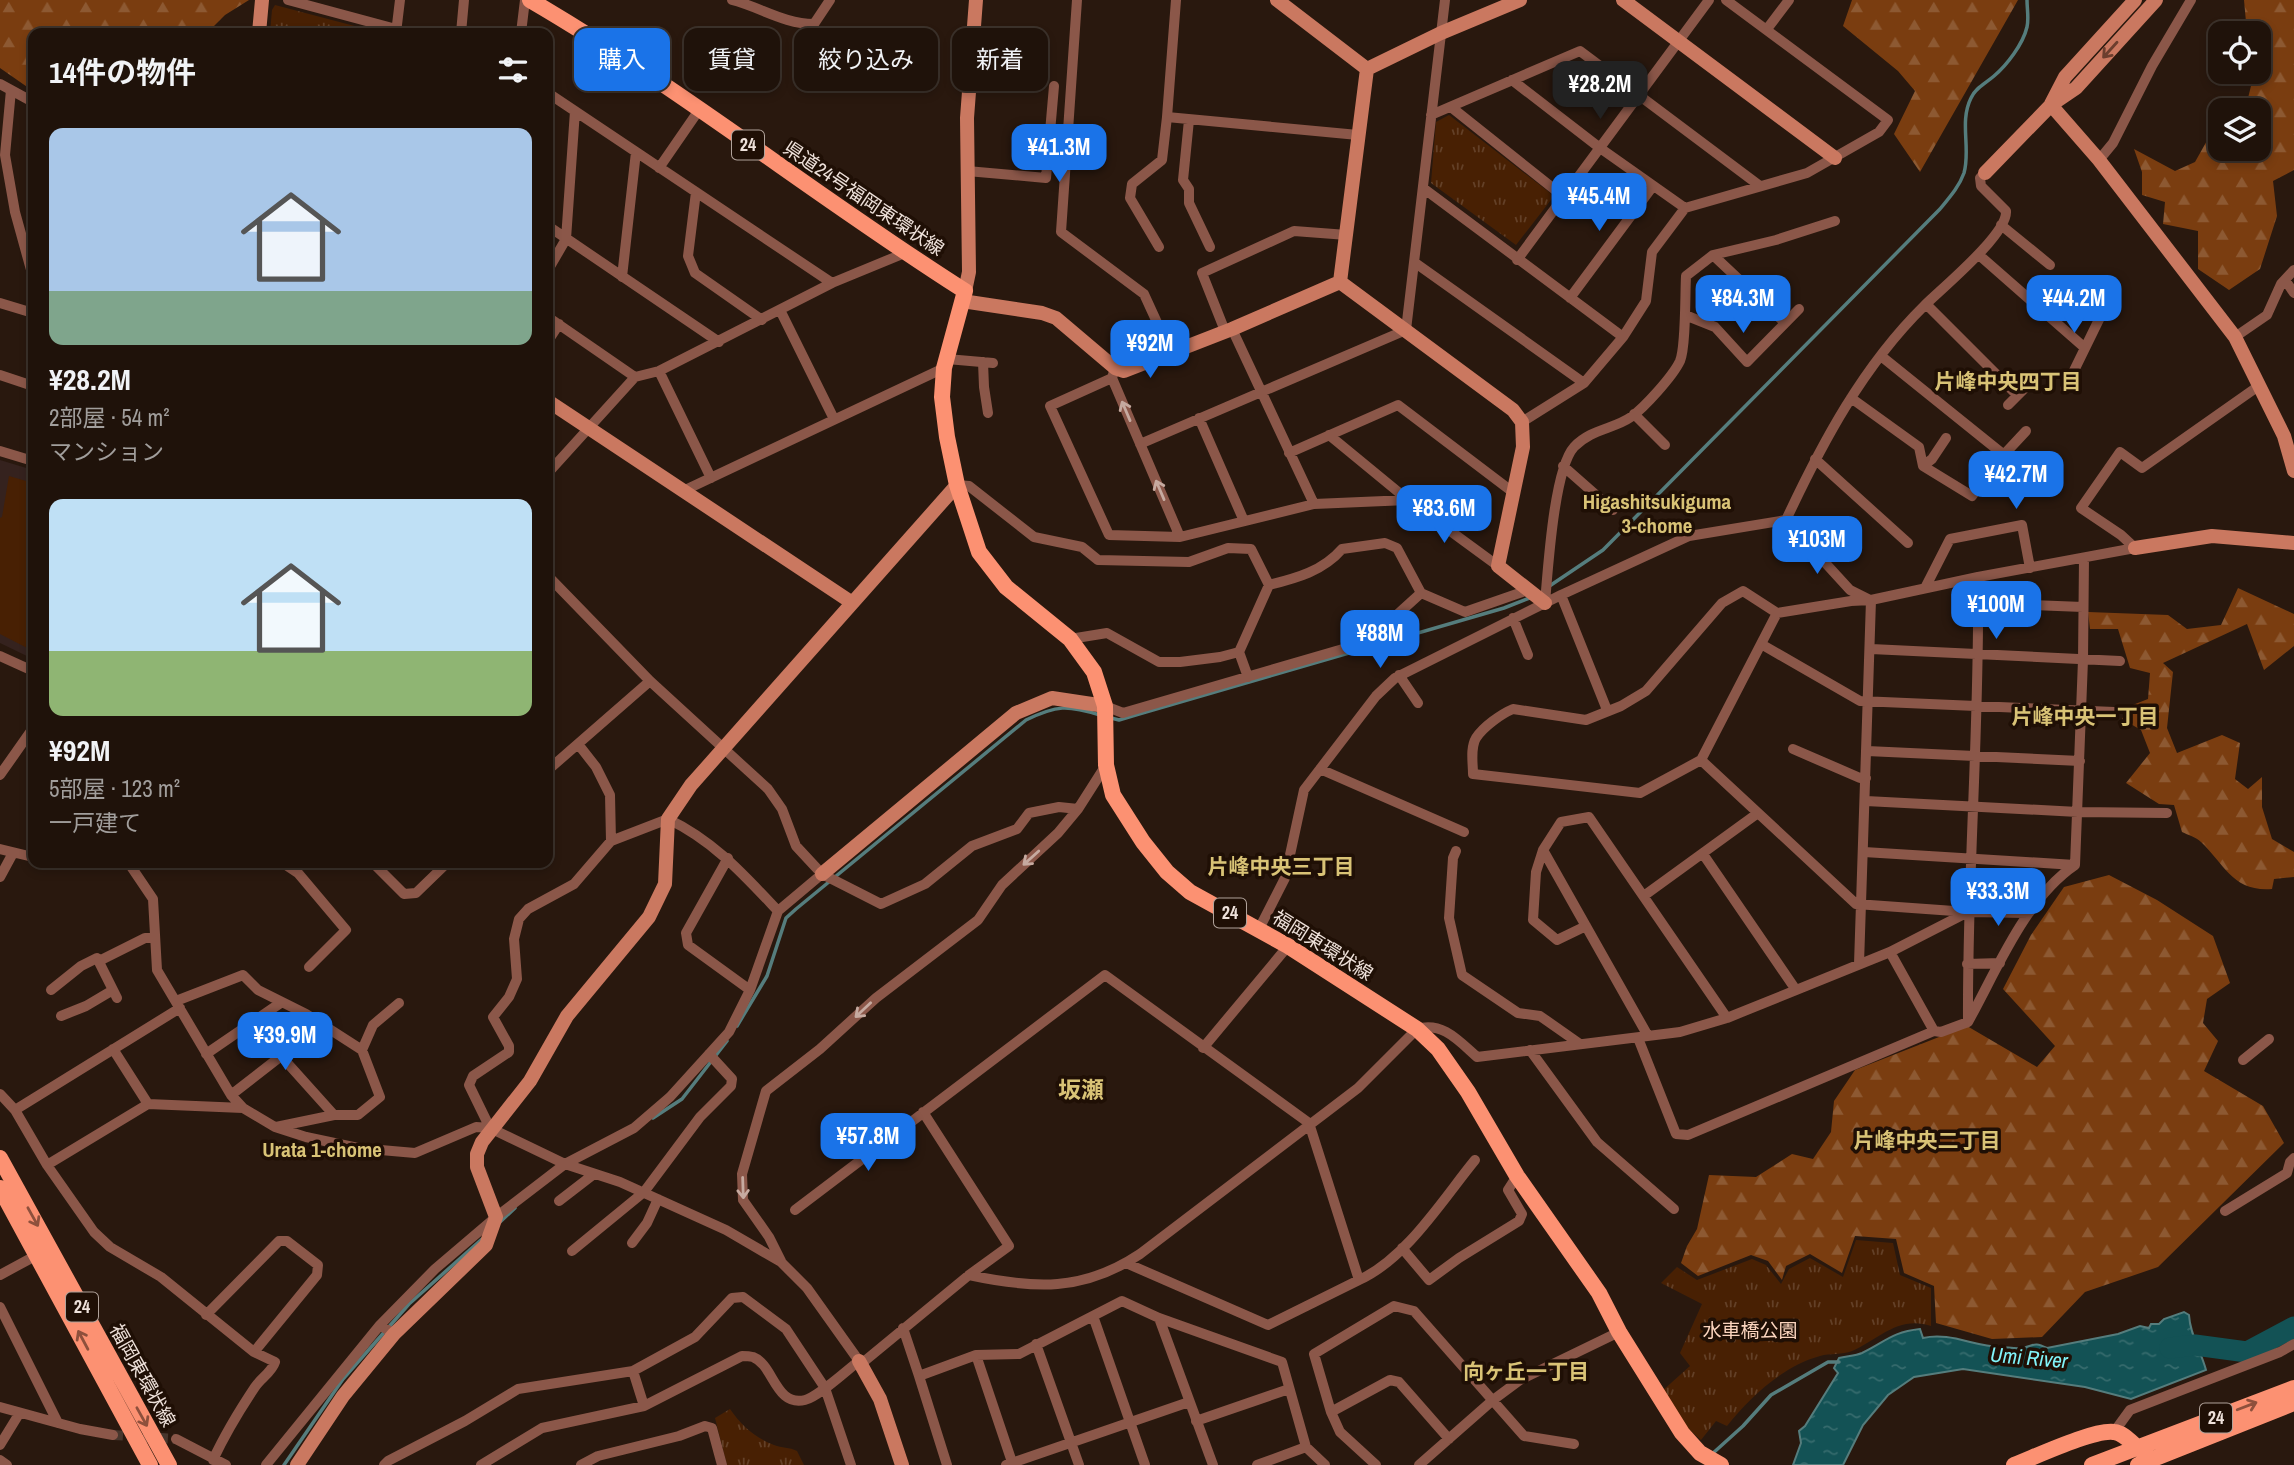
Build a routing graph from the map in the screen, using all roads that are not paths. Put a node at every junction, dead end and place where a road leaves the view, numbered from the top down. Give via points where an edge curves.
1 (262, 0) edge
2 (288, 0) edge
3 (400, 0) edge
4 (464, 0) edge
5 (525, 0) edge
6 (530, 0) edge
7 (732, 0) edge
8 (830, 0) edge
9 (976, 0) edge
10 (1077, 0) edge
11 (1176, 0) edge
12 (1277, 0) edge
13 (1445, 0) edge
14 (1623, 0) edge
15 (1709, 0) edge
16 (1726, 0) edge
17 (1789, 0) edge
18 (2135, 0) edge
19 (2156, 0) edge
20 (2191, 0) edge
21 (1514, 1) edge
22 (259, 28) edge
23 (386, 28) edge
24 (396, 28) edge
25 (461, 28) edge
26 (522, 28) edge
27 (1767, 29) junction
28 (1441, 33) junction
29 (1678, 41) junction
30 (1367, 69) junction
31 (1513, 80) junction
32 (0, 84) edge
33 (1054, 86) dead end
34 (10, 90) junction
35 (1637, 95) junction
36 (553, 96) edge
37 (28, 99) edge
38 (2050, 105) junction
39 (1451, 107) junction
40 (699, 110) junction
41 (575, 111) junction
42 (1431, 115) junction
43 (1167, 117) junction
44 (1189, 120) junction
45 (1357, 135) junction
46 (1600, 148) junction
47 (636, 152) junction
48 (1835, 158) junction
49 (2099, 160) junction
50 (659, 168) junction
51 (967, 171) junction
52 (1985, 173) joint
53 (1653, 186) junction
54 (1760, 186) junction
55 (1423, 188) junction
56 (695, 192) junction
57 (1564, 197) junction
58 (1685, 208) junction
59 (1835, 222) dead end
60 (2001, 225) junction
61 (553, 230) edge
62 (1347, 235) junction
63 (566, 239) junction
64 (1159, 247) dead end
65 (1210, 247) dead end
66 (905, 253) junction
67 (1713, 255) junction
68 (1979, 255) junction
69 (28, 259) edge
70 (1517, 260) junction
71 (553, 261) edge
72 (1414, 262) junction
73 (2050, 265) dead end
74 (2294, 270) edge
75 (622, 277) junction
76 (2285, 280) junction
77 (1340, 282) junction
78 (832, 283) junction
79 (2294, 293) edge
80 (2111, 295) dead end
81 (964, 296) junction
82 (1570, 298) junction
83 (0, 303) edge
84 (1926, 304) junction
85 (1799, 309) dead end
86 (780, 310) junction
87 (28, 311) edge
88 (1685, 315) junction
89 (553, 320) edge
90 (762, 320) junction
91 (1784, 322) junction
92 (559, 324) junction
93 (1229, 330) junction
94 (1406, 330) junction
95 (553, 333) edge
96 (1623, 337) junction
97 (2235, 337) junction
98 (719, 342) junction
99 (2085, 348) junction
100 (1171, 353) junction
101 (1881, 356) junction
102 (946, 364) junction
103 (659, 371) junction
104 (1113, 373) junction
105 (0, 375) edge
106 (635, 377) junction
107 (1584, 383) junction
108 (28, 384) edge
109 (2260, 385) junction
110 (2026, 387) dead end
111 (2065, 389) dead end
112 (1260, 391) junction
113 (2017, 395) junction
114 (1850, 398) junction
115 (553, 404) edge
116 (2008, 405) dead end
117 (988, 413) dead end
118 (1634, 414) junction
119 (1199, 418) junction
120 (834, 419) junction
121 (1522, 422) junction
122 (590, 429) junction
123 (2026, 431) dead end
124 (1329, 435) junction
125 (1946, 438) dead end
126 (1140, 444) junction
127 (1665, 445) dead end
128 (0, 451) edge
129 (1289, 453) junction
130 (2004, 455) junction
131 (28, 459) edge
132 (1815, 459) junction
133 (1563, 466) junction
134 (1923, 466) junction
135 (553, 468) edge
136 (2294, 471) edge
137 (710, 478) junction
138 (957, 485) junction
139 (683, 491) junction
140 (1514, 492) junction
141 (1408, 500) junction
142 (1314, 504) junction
143 (1613, 510) dead end
144 (1786, 520) junction
145 (1244, 521) junction
146 (1180, 537) junction
147 (1908, 542) dead end
148 (2294, 543) edge
149 (2135, 548) junction
150 (2084, 558) junction
151 (1499, 566) junction
152 (2029, 568) junction
153 (1978, 578) junction
154 (553, 581) edge
155 (1269, 584) junction
156 (1925, 588) junction
157 (1528, 590) junction
158 (1421, 593) junction
159 (1561, 595) junction
160 (1871, 600) junction
161 (851, 602) junction
162 (1545, 603) junction
163 (1979, 603) junction
164 (2083, 607) junction
165 (1777, 613) junction
166 (1513, 618) junction
167 (1070, 639) junction
168 (1761, 644) junction
169 (1871, 649) junction
170 (1239, 652) junction
171 (1528, 655) dead end
172 (0, 656) edge
173 (1978, 656) junction
174 (2083, 660) junction
175 (2120, 661) dead end
176 (28, 669) edge
177 (1399, 676) junction
178 (1248, 677) junction
179 (650, 681) junction
180 (1868, 702) junction
181 (1418, 703) dead end
182 (1105, 706) junction
183 (1976, 706) junction
184 (1607, 710) junction
185 (2081, 711) junction
186 (2114, 712) dead end
187 (28, 735) edge
188 (578, 744) junction
189 (725, 747) junction
190 (1793, 749) dead end
191 (1867, 751) junction
192 (1974, 757) junction
193 (1701, 760) junction
194 (2080, 761) junction
195 (553, 765) edge
196 (1106, 765) junction
197 (1320, 769) junction
198 (0, 775) edge
199 (1866, 778) junction
200 (1866, 801) junction
201 (1972, 808) junction
202 (1078, 809) junction
203 (2078, 812) junction
204 (1758, 813) junction
205 (2167, 813) dead end
206 (668, 819) junction
207 (1464, 832) dead end
208 (611, 841) junction
209 (0, 849) edge
210 (1543, 850) junction
211 (1456, 851) dead end
212 (1864, 852) junction
213 (13, 853) junction
214 (1703, 854) junction
215 (28, 856) edge
216 (728, 858) junction
217 (1969, 858) junction
218 (2075, 865) junction
219 (133, 868) edge
220 (290, 868) edge
221 (378, 868) edge
222 (442, 868) edge
223 (822, 874) junction
224 (0, 877) edge
225 (1644, 895) junction
226 (1862, 904) junction
227 (778, 911) junction
228 (1968, 912) junction
229 (2028, 913) junction
230 (1586, 926) junction
231 (1259, 929) junction
232 (155, 938) junction
233 (1288, 946) junction
234 (1890, 952) junction
235 (99, 961) junction
236 (2000, 963) junction
237 (1859, 964) junction
238 (1968, 964) junction
239 (309, 967) dead end
240 (51, 990) dead end
241 (750, 990) junction
242 (1796, 990) junction
243 (282, 1002) junction
244 (399, 1003) dead end
245 (178, 1004) junction
246 (61, 1016) dead end
247 (1727, 1018) junction
248 (1968, 1022) junction
249 (321, 1025) junction
250 (1417, 1029) junction
251 (1934, 1031) junction
252 (1643, 1037) junction
253 (2269, 1039) dead end
254 (1580, 1044) junction
255 (1203, 1048) junction
256 (113, 1049) junction
257 (362, 1050) junction
258 (1530, 1050) junction
259 (206, 1054) junction
260 (709, 1054) junction
261 (281, 1056) junction
262 (2243, 1060) dead end
263 (0, 1094) edge
264 (231, 1095) junction
265 (148, 1104) junction
266 (243, 1108) junction
267 (15, 1110) junction
268 (923, 1112) junction
269 (334, 1115) junction
270 (1309, 1123) junction
271 (275, 1127) junction
272 (490, 1128) junction
273 (0, 1158) edge
274 (2294, 1158) edge
275 (1475, 1160) dead end
276 (565, 1164) junction
277 (47, 1165) junction
278 (594, 1174) junction
279 (1517, 1176) junction
280 (0, 1188) edge
281 (644, 1192) junction
282 (658, 1199) junction
283 (559, 1201) dead end
284 (1674, 1209) dead end
285 (796, 1210) dead end
286 (2225, 1211) dead end
287 (496, 1217) junction
288 (632, 1243) dead end
289 (1402, 1248) junction
290 (572, 1251) dead end
291 (37, 1255) junction
292 (781, 1262) junction
293 (1126, 1263) junction
294 (0, 1275) edge
295 (969, 1275) junction
296 (1360, 1280) junction
297 (0, 1307) edge
298 (206, 1315) junction
299 (1093, 1317) junction
300 (1159, 1318) junction
301 (380, 1325) junction
302 (904, 1328) junction
303 (1619, 1332) junction
304 (394, 1334) junction
305 (1036, 1344) junction
306 (2294, 1344) edge
307 (254, 1352) junction
308 (976, 1355) junction
309 (860, 1363) junction
310 (633, 1371) junction
311 (919, 1376) junction
312 (825, 1388) junction
313 (2294, 1388) edge
314 (1289, 1389) junction
315 (1493, 1400) junction
316 (1189, 1402) junction
317 (2294, 1403) edge
318 (644, 1406) junction
319 (0, 1407) edge
320 (1331, 1412) junction
321 (19, 1414) junction
322 (1196, 1421) junction
323 (58, 1423) junction
324 (1130, 1423) junction
325 (2114, 1432) junction
326 (113, 1435) tunnel mouth
327 (176, 1439) tunnel mouth
328 (1449, 1439) junction
329 (1071, 1443) junction
330 (1574, 1444) dead end
331 (0, 1446) edge
332 (1306, 1447) junction
333 (2138, 1457) edge
334 (0, 1460) edge
335 (213, 1460) junction
336 (599, 1460) edge
337 (2159, 1462) edge
338 (1011, 1464) edge
339 (1720, 1464) edge
340 (7, 1465) edge
341 (150, 1465) edge
342 (169, 1465) edge
343 (226, 1465) edge
344 (266, 1465) edge
345 (297, 1465) edge
346 (384, 1465) edge
347 (481, 1465) edge
348 (581, 1465) edge
349 (722, 1465) edge
350 (851, 1465) edge
351 (902, 1465) edge
352 (947, 1465) edge
353 (1079, 1465) edge
354 (1145, 1465) edge
355 (1213, 1465) edge
356 (1257, 1465) edge
357 (1325, 1465) edge
358 (1376, 1465) edge
359 (1419, 1465) edge
360 (2014, 1465) edge
361 (2092, 1465) edge

1 - 22 street
2 - 23 street
3 - 24 street
4 - 25 street
5 - 26 street
6 - 40 main road, 県道24号福岡東環状線 / 24
7 - 8 street via 802,24 814,24
9 - 51 street
10 - 100 street via 1061,232 1144,294
11 - 43 street
12 - 30 street
13 - 28 street
14 - 29 street
15 - 29 street
16 - 27 street
17 - 27 street
18 - 38 street via 2065,77
19 -> 38 street via 2076,88
20 - 49 street via 2113,143
21 - 28 street
27 - 48 street via 1888,120 1880,132
28 - 30 street
28 - 42 street
29 - 35 street
29 - 48 street
30 - 45 street
31 - 35 street via 1580,51
31 - 39 street
31 - 46 street
32 - 34 street
33 - 51 street via 1046,178
34 - 37 street
34 - 69 street via 5,155
35 - 46 street
35 - 54 street
36 - 41 street
38 - 49 street
38 - 52 street
39 - 42 street
39 - 57 street
40 - 50 street
40 - 66 main road, 県道24号福岡東環状線 / 24
41 - 47 street
41 - 63 street
42 - 55 street
43 - 44 street
43 - 64 street via 1162,160 1132,184 1130,198
44 - 45 street
44 - 65 street via 1183,180
45 - 62 street
46 - 53 street
46 - 57 street
47 - 50 street
47 - 75 street
48 - 54 street via 1807,173
49 - 97 street
50 - 56 street
51 - 81 street via 969,272
52 - 60 street via 1981,186 2006,211
53 - 58 street
53 - 82 street
54 - 58 street
55 - 70 street
55 - 72 street
56 - 78 street
56 - 90 street via 688,256 695,273
57 - 70 street
58 - 96 street via 1652,252 1646,301
59 - 67 street
60 - 68 street
60 - 73 street
61 - 63 street
62 - 77 street
62 - 93 street via 1294,231 1202,273
63 - 71 street
63 - 75 street
66 - 78 street
66 - 81 main road, 県道24号福岡東環状線 / 24
67 - 88 street via 1686,276
67 - 91 street
68 - 84 street
68 - 99 street
70 - 82 street
72 - 94 street
72 - 107 street
74 - 76 street
75 - 98 street
76 - 79 street
76 - 97 street via 2267,315
77 - 93 street
77 - 94 street
78 - 86 street
80 - 99 street
81 - 102 main road, 福岡東環状線 / 24
81 - 104 street via 1056,318
82 - 96 street
83 - 87 street
84 - 101 street
84 - 113 street
85 - 91 street
86 - 90 street
86 - 120 street
88 - 91 street via 1715,327 1747,362
88 - 118 street via 1681,359
89 - 92 street
90 - 98 street
92 - 95 street
92 - 106 street
93 - 100 street
93 - 112 street
94 - 112 street
94 - 121 street via 1513,410
96 - 107 street
97 - 109 street
98 - 103 street
99 - 111 street
100 - 104 street
101 - 114 street
101 - 130 street
102 - 117 street via 988,362 984,387
102 - 120 street
102 - 138 main road, 福岡東環状線 / 24 via 942,397
103 - 106 street
103 - 137 street
126 -> 104 street
104 - 146 street via 1050,406 1109,535
105 - 108 street
106 - 122 street
107 - 121 street
109 - 136 street via 2284,436
109 - 149 street via 2142,468 2120,452 2081,508
110 - 113 street
112 - 119 street
112 - 129 street
113 - 116 street
114 - 132 street
114 - 134 street via 1919,447
115 - 122 street
118 - 127 street
118 - 133 street via 1597,430 1574,447
119 - 126 street
119 - 145 street
120 - 137 street
121 - 140 street via 1523,447
122 - 135 street
122 - 139 street
123 - 130 street
124 - 129 street
124 - 140 street via 1398,405
124 - 141 street
125 - 134 street
146 -> 126 street
128 - 131 street
129 - 142 street
130 - 134 street via 1972,496
132 - 144 street
132 - 147 street
133 - 143 street
133 - 162 street
137 - 139 street
138 - 155 street via 970,486 1034,537 1082,547 1098,560 1189,562 1228,548 1251,549
138 - 161 street
138 - 167 main road, 福岡東環状線 / 24 via 979,552 1006,587
139 - 161 street
140 - 151 street
141 - 142 street
141 - 151 street
142 - 145 street
144 - 159 street via 1689,536
144 - 160 street via 1850,590
145 - 146 street
148 - 149 street via 2212,536
149 - 150 street
150 - 152 street
150 - 164 street
151 - 157 street
152 - 153 street
152 - 156 street via 2022,525 1951,539
153 - 156 street
153 - 163 street
154 - 179 street
155 - 158 street via 1300,577 1331,562 1342,549 1385,543 1397,548
155 - 170 street
156 - 160 street
157 - 158 street via 1465,612
157 - 162 street
158 - 178 street via 1367,642
159 - 162 street
159 - 184 street
160 - 165 street
160 - 169 street
161 - 189 street
162 - 166 street
163 - 164 street
163 - 173 street
164 - 174 street
165 - 168 street
165 - 184 street via 1743,591 1722,603 1646,691
166 - 171 street
166 - 177 street
167 - 170 street via 1107,633 1159,662
167 - 182 main road, 福岡東環状線 / 24 via 1094,672
168 - 180 street
168 - 193 street
169 - 173 street
169 - 180 street
170 - 178 street
172 - 176 street
173 - 174 street
173 - 183 street
174 - 175 street
174 - 185 street
177 - 181 street
177 - 197 street via 1376,696
178 - 182 street via 1123,713
179 - 188 street
179 - 189 street
180 - 183 street
180 - 191 street
182 - 196 main road, 福岡東環状線 / 24
182 - 223 street via 1052,698 1016,713
183 - 185 street
183 - 192 street
184 - 193 street via 1586,720 1513,709 1503,713 1476,738 1473,774 1640,793
185 - 186 street
185 - 194 street
187 - 198 street
188 - 195 street
188 - 208 street via 610,795
189 - 206 street
189 - 223 street via 768,789 782,809 796,846
190 - 199 street
191 - 192 street
191 - 199 street
192 - 194 street
192 - 201 street
193 - 204 street
194 - 203 street
196 - 202 street
196 - 231 main road, 福岡東環状線 / 24 via 1113,795 1167,872 1190,892
197 - 207 street
197 - 231 street via 1304,790 1285,877
199 - 200 street
200 - 201 street
200 - 212 street
201 - 203 street
201 - 217 street
202 - 223 street via 1059,807 1029,813 1017,829 972,846 926,884 881,904
202 -> 292 street via 1002,885 978,920 766,1091 742,1174 743,1200
203 - 205 street
203 - 218 street
204 - 214 street
204 - 226 street via 1856,904
206 - 208 street
206 - 216 street
206 - 272 street via 665,884 649,917 567,1016 530,1082
208 - 272 street via 574,884 528,909 519,919 514,939 517,979 493,1017 509,1052 473,1076 470,1085
209 - 213 street
210 - 225 street via 1561,822 1589,817
210 - 230 street
210 - 230 street via 1536,872 1533,920 1557,940
211 - 254 street via 1449,918 1462,975 1518,1013 1540,1016
212 - 217 street
212 - 226 street
213 - 215 street
213 - 224 street
214 - 225 street
214 - 242 street
216 - 227 street
216 - 241 street via 686,933 688,945
217 - 218 street
217 - 228 street
218 - 229 street
219 - 232 street via 153,900
220 - 239 street via 346,930
221 - 222 street via 404,894 416,893
223 - 227 street
225 - 247 street
226 - 228 street
226 - 237 street
227 - 241 street
228 - 229 street
228 - 234 street
228 - 238 street
229 - 236 street
230 - 252 street
231 - 233 main road, 福岡東環状線 / 24
232 - 235 street via 145,937
232 - 245 street via 157,970
233 - 250 main road, 福岡東環状線 / 24
233 - 255 street
234 - 237 street
234 - 251 street
235 - 240 street via 81,966
235 - 246 street via 115,994
236 - 238 street
236 - 248 street
237 - 242 street
238 - 248 street
241 - 260 street via 729,1032
242 - 247 street
243 - 245 street via 258,990 243,975
243 - 249 street
243 - 259 street
244 - 257 street via 373,1025
245 - 256 street
245 - 259 street
247 - 252 street
248 - 251 street
249 - 257 street
249 - 261 street
250 - 258 street via 1441,1029 1477,1057
250 - 270 street via 1358,1088
250 - 279 main road, 福岡東環状線 / 24 via 1438,1049 1468,1092
251 - 252 street via 1688,1135 1676,1134
252 - 254 street
253 - 262 street
254 - 258 street
255 - 268 street via 1105,975
255 - 270 street
256 - 265 street
256 - 267 street
257 - 269 street via 380,1097 358,1115
258 - 284 street via 1597,1142
259 - 264 street
260 - 276 street via 634,1128
260 - 281 street via 732,1079 731,1086 700,1117
261 - 264 street
261 - 269 street
263 - 267 street
264 - 266 street
265 - 266 street
265 - 277 street
266 - 271 street
267 - 277 street
268 - 285 street
268 - 295 street via 1009,1246
269 - 271 street
270 - 293 street
270 - 296 street
271 - 272 street via 358,1148 415,1153 476,1127
272 - 276 street
272 - 287 street via 477,1154 477,1167
273 -> 342 main road, 福岡東環状線 / 24
274 - 286 street via 2287,1173
275 - 289 street
276 - 278 street
276 - 287 street
277 - 298 street via 94,1232 110,1247 161,1277
278 - 281 street
278 - 283 street
279 - 289 street via 1508,1190 1522,1214 1519,1222 1429,1280
279 - 303 main road, 福岡東環状線 / 24 via 1577,1259
280 - 291 main road, 福岡東環状線 / 24
281 - 282 street
281 - 290 street
282 - 288 street
282 - 292 street
287 - 301 street via 435,1269
287 - 304 street via 486,1245
289 - 296 street
291 - 294 street
341 -> 291 main road, 福岡東環状線 / 24
292 - 309 street via 807,1288
293 - 295 street via 1086,1281 1035,1286
293 - 296 street via 1268,1325
295 - 302 street
297 - 323 street
298 - 307 street
298 - 307 street via 279,1241 287,1241 318,1265 317,1275
299 - 300 street via 1122,1301
299 - 305 street
299 - 324 street
300 - 314 street via 1282,1362
300 - 316 street
301 - 304 street
301 - 344 street
302 - 309 street
302 - 311 street
303 - 315 street via 1520,1380
303 - 339 main road, 福岡東環状線 / 24 via 1682,1433 1700,1453
304 - 345 street
305 - 308 street via 1019,1354
305 - 329 street
306 - 325 street via 2130,1410
307 - 335 street via 275,1362 274,1367 230,1424
308 - 311 street
308 - 338 street
309 - 312 street
309 - 351 street via 880,1399
310 - 312 street via 695,1337 732,1298 743,1297 786,1329
310 - 318 street
310 - 346 street via 518,1390
311 - 352 street
312 - 318 street via 806,1400 793,1400 781,1393 763,1365 742,1356
312 - 350 street
333 -> 313 main road, 24
314 - 322 street
314 - 332 street
315 - 320 street via 1414,1311 1394,1306 1314,1354
315 - 328 street
315 - 330 street via 1524,1436
316 - 322 street
316 - 324 street
317 - 337 main road, 24
318 - 347 street via 542,1428
319 - 321 street
320 - 328 street via 1391,1380 1399,1382
320 - 358 street via 1340,1432
321 - 323 street
321 - 331 street
322 - 355 street
323 - 326 street
324 - 329 street
324 - 354 street
325 - 333 main road, 24 via 2124,1437
325 - 360 main road via 2084,1437
327 - 335 street
328 - 359 street
329 - 338 street
329 - 353 street
332 - 356 street
332 - 357 street
333 - 337 main road, 24
333 - 361 main road, 24
334 - 340 street
335 - 343 street
336 - 348 street
336 - 349 street via 705,1426 712,1428

